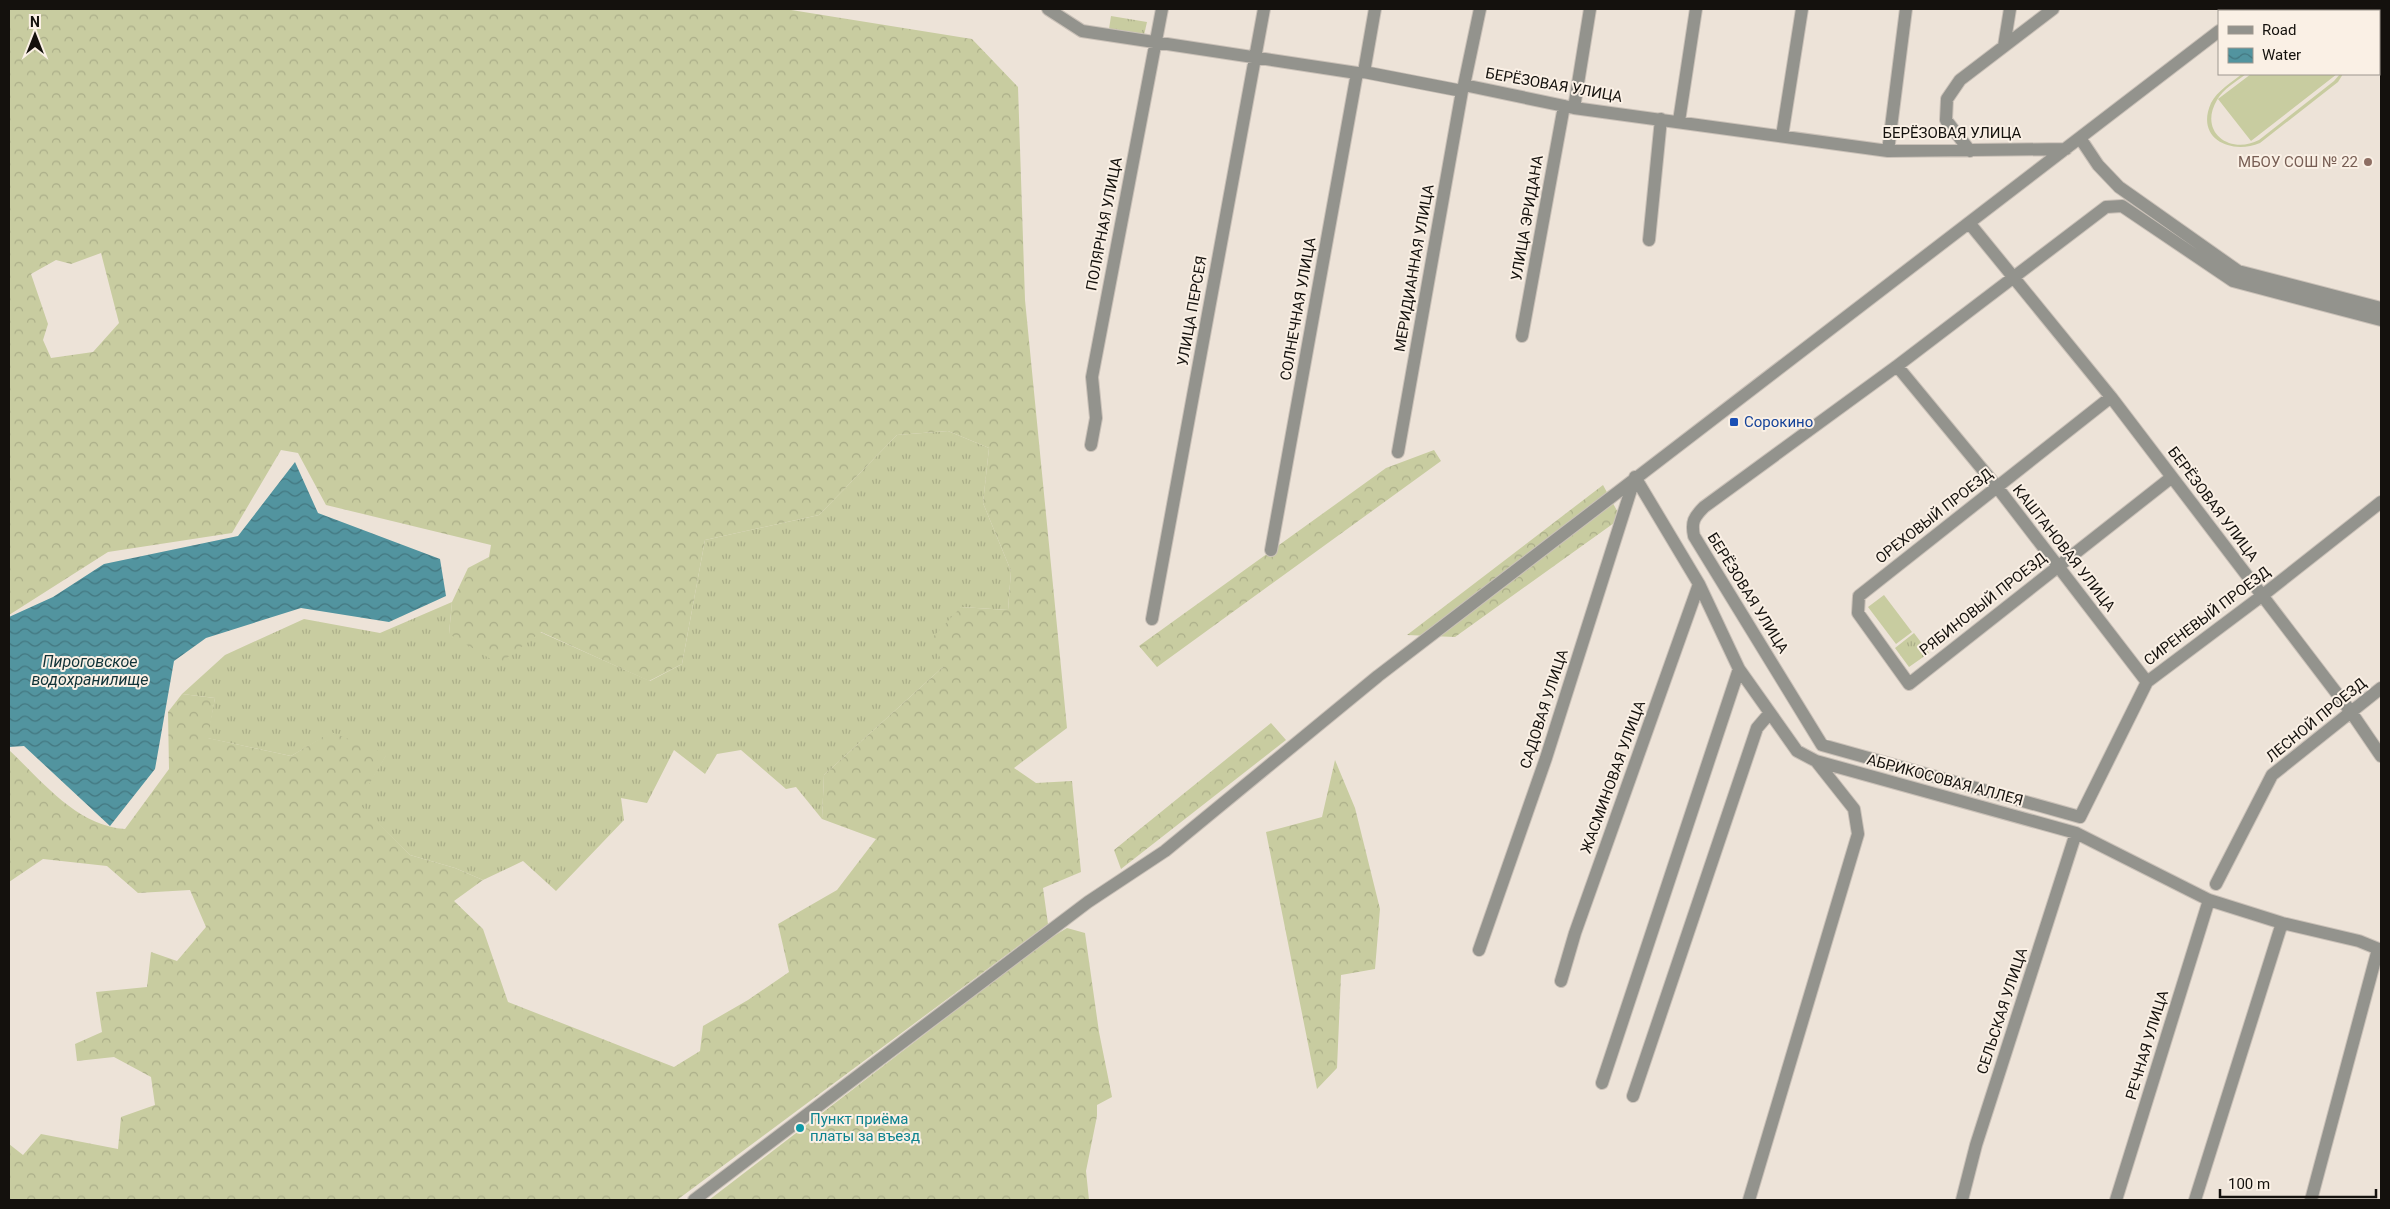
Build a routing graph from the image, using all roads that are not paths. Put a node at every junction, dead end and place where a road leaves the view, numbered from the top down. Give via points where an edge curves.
1 (1048, 9) edge
2 (1162, 9) edge
3 (1264, 9) edge
4 (1375, 9) edge
5 (1480, 9) edge
6 (1590, 9) edge
7 (1696, 9) edge
8 (1802, 9) edge
9 (1906, 9) edge
10 (2010, 9) edge
11 (2053, 9) edge
12 (2218, 32) edge
13 (1156, 41) junction
14 (2004, 46) junction
15 (1255, 56) junction
16 (1360, 72) junction
17 (1463, 88) junction
18 (1569, 107) junction
19 (1661, 119) junction
20 (1679, 120) junction
21 (1782, 136) junction
22 (2080, 138) junction
23 (2066, 150) junction
24 (1888, 151) junction
25 (1970, 151) junction
26 (1970, 224) junction
27 (1649, 240) dead end
28 (2012, 276) junction
29 (2381, 308) edge
30 (2381, 320) edge
31 (1522, 336) dead end
32 (1897, 366) junction
33 (2111, 397) junction
34 (1091, 445) dead end
35 (1398, 452) dead end
36 (1635, 477) junction
37 (2172, 477) junction
38 (1997, 487) junction
39 (2381, 502) edge
40 (1271, 550) dead end
41 (2058, 566) junction
42 (1699, 584) junction
43 (2263, 596) junction
44 (1152, 618) dead end
45 (1739, 669) junction
46 (2147, 682) junction
47 (1909, 684) joint
48 (2381, 688) edge
49 (2351, 712) junction
50 (1769, 714) junction
51 (2381, 756) edge
52 (1816, 761) junction
53 (2080, 817) joint
54 (2076, 833) junction
55 (2216, 884) dead end
56 (2209, 900) junction
57 (2282, 923) junction
58 (1479, 950) dead end
59 (2380, 950) edge
60 (1560, 981) dead end
61 (1602, 1083) dead end
62 (1633, 1096) dead end
63 (694, 1200) edge
64 (1749, 1200) edge
65 (1962, 1200) edge
66 (2116, 1200) edge
67 (2195, 1200) edge
68 (2312, 1200) edge

1 - 13 street, БЕРЁЗОВАЯ УЛИЦА via 1082,31
2 - 13 street, ПОЛЯРНАЯ УЛИЦА
3 - 15 street, УЛИЦА ПЕРСЕЯ
4 - 16 street, СОЛНЕЧНАЯ УЛИЦА
5 - 17 street, МЕРИДИАННАЯ УЛИЦА
6 - 18 street, УЛИЦА ЭРИДАНА
7 - 20 street
8 - 21 street
9 - 24 street
10 - 14 street
11 - 14 street
12 - 22 street
13 - 15 street, БЕРЁЗОВАЯ УЛИЦА
13 - 34 street, ПОЛЯРНАЯ УЛИЦА via 1092,377 1096,418
14 - 25 street via 1960,80 1947,99 1946,120
15 - 16 street, БЕРЁЗОВАЯ УЛИЦА
15 - 44 street, УЛИЦА ПЕРСЕЯ
16 - 17 street, БЕРЁЗОВАЯ УЛИЦА
16 - 40 street, СОЛНЕЧНАЯ УЛИЦА
17 - 18 street, БЕРЁЗОВАЯ УЛИЦА
17 - 35 street, МЕРИДИАННАЯ УЛИЦА
18 - 19 street, БЕРЁЗОВАЯ УЛИЦА
18 - 31 street, УЛИЦА ЭРИДАНА
19 - 20 street, БЕРЁЗОВАЯ УЛИЦА
19 - 27 street
20 - 21 street, БЕРЁЗОВАЯ УЛИЦА
21 - 24 street, БЕРЁЗОВАЯ УЛИЦА
22 - 23 street
22 - 29 street via 2119,188 2238,271
23 - 25 street, БЕРЁЗОВАЯ УЛИЦА
23 - 26 street
24 - 25 street, БЕРЁЗОВАЯ УЛИЦА
26 - 28 street, БЕРЁЗОВАЯ УЛИЦА
26 - 36 street
28 - 30 street, БЕРЁЗОВАЯ УЛИЦА via 2106,206 2122,206 2233,281
28 - 32 street, БЕРЁЗОВАЯ УЛИЦА
28 - 33 street, БЕРЁЗОВАЯ УЛИЦА
32 - 38 street, КАШТАНОВАЯ УЛИЦА
32 - 53 street, БЕРЁЗОВАЯ УЛИЦА via 1704,507 1694,517 1694,536 1822,745
33 - 37 street, БЕРЁЗОВАЯ УЛИЦА
33 - 38 street, ОРЕХОВЫЙ ПРОЕЗД
36 - 42 street, АБРИКОСОВАЯ АЛЛЕЯ
36 - 58 street, САДОВАЯ УЛИЦА via 1546,758
36 - 63 street via 1378,676 1165,851 1088,902
37 - 41 street, РЯБИНОВЫЙ ПРОЕЗД
37 - 43 street, БЕРЁЗОВАЯ УЛИЦА
38 - 41 street, КАШТАНОВАЯ УЛИЦА
38 - 47 street, ОРЕХОВЫЙ ПРОЕЗД via 1859,596 1858,613
39 - 43 street, СИРЕНЕВЫЙ ПРОЕЗД
41 - 46 street, КАШТАНОВАЯ УЛИЦА
41 - 47 street, РЯБИНОВЫЙ ПРОЕЗД
42 - 45 street, АБРИКОСОВАЯ АЛЛЕЯ
42 - 60 street, ЖАСМИНОВАЯ УЛИЦА
43 - 46 street, СИРЕНЕВЫЙ ПРОЕЗД
43 - 49 street, БЕРЁЗОВАЯ УЛИЦА
45 - 50 street, АБРИКОСОВАЯ АЛЛЕЯ
45 - 61 street
46 - 53 street, СИРЕНЕВЫЙ ПРОЕЗД
48 - 49 street, ЛЕСНОЙ ПРОЕЗД
49 - 51 street, БЕРЁЗОВАЯ УЛИЦА
49 - 55 street, ЛЕСНОЙ ПРОЕЗД via 2272,775
50 - 52 street, АБРИКОСОВАЯ АЛЛЕЯ via 1796,751
50 - 62 street via 1757,728
52 - 54 street, АБРИКОСОВАЯ АЛЛЕЯ
52 - 64 street via 1854,809 1858,834
54 - 56 street, АБРИКОСОВАЯ АЛЛЕЯ
54 - 65 street, СЕЛЬСКАЯ УЛИЦА via 1976,1145
56 - 57 street, АБРИКОСОВАЯ АЛЛЕЯ
56 - 66 street, РЕЧНАЯ УЛИЦА
57 - 59 street, АБРИКОСОВАЯ АЛЛЕЯ via 2359,941
57 - 67 street
59 - 68 street

